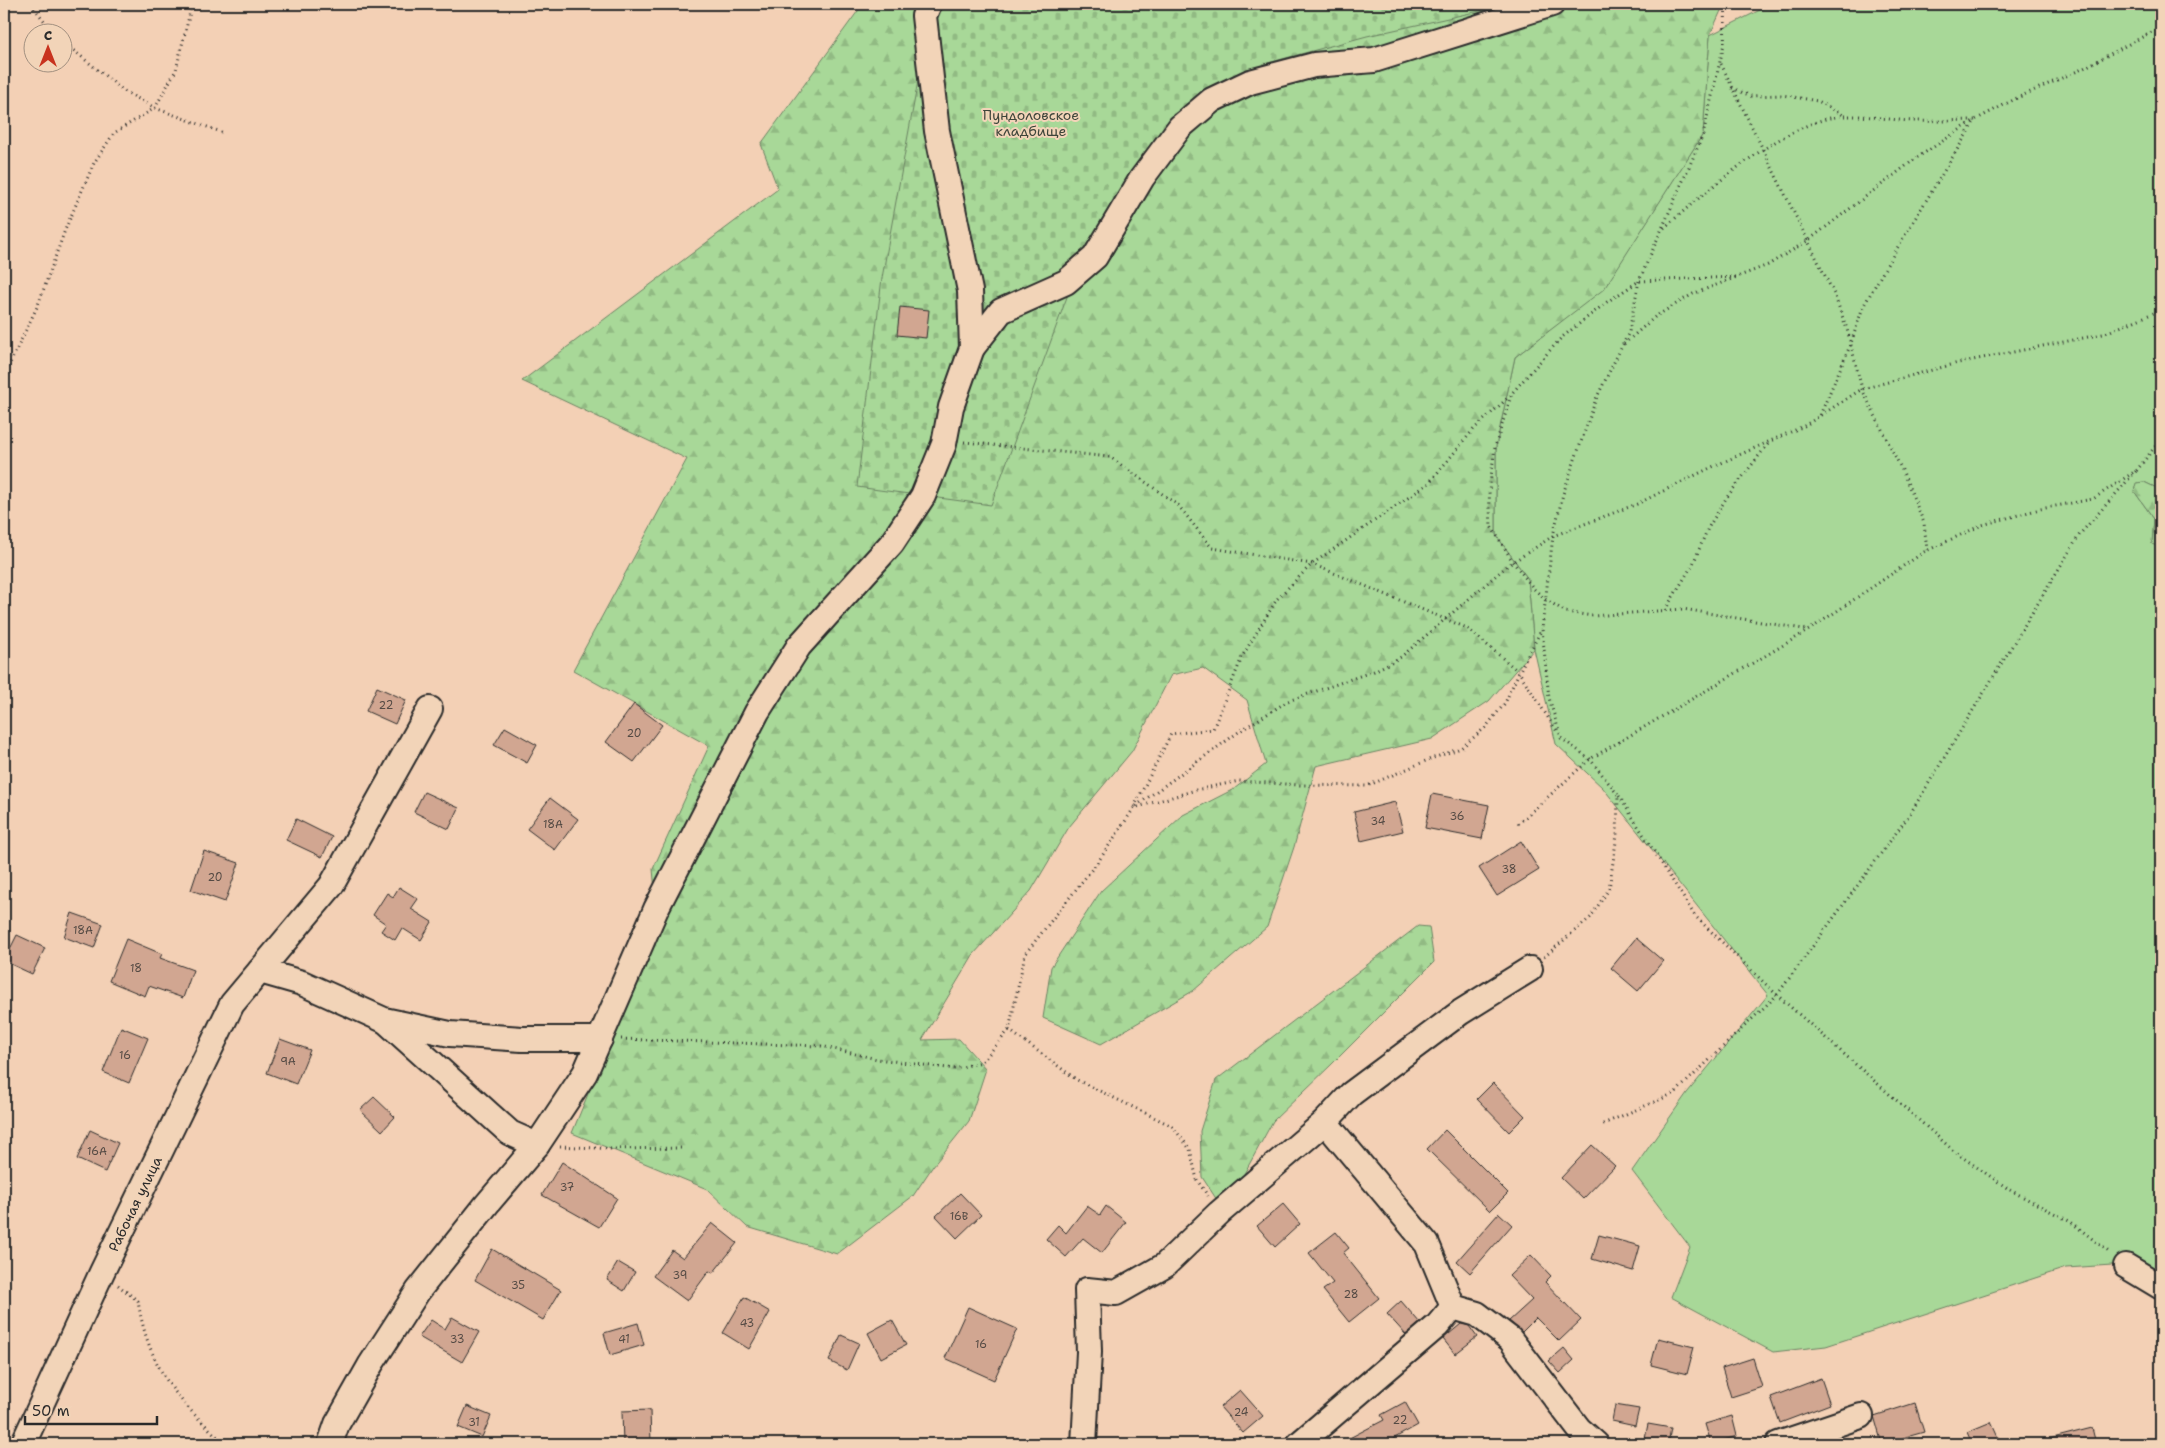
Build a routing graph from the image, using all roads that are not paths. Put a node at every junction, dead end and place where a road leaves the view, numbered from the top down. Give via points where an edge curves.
1 (928, 4) edge
2 (1552, 4) edge
3 (972, 348) junction
4 (430, 709) dead end
5 (1530, 969) road end
6 (260, 971) junction
7 (384, 1020) junction
8 (600, 1038) junction
9 (1325, 1122) junction
10 (537, 1145) junction
11 (2126, 1266) road end
12 (2161, 1287) edge
13 (1453, 1307) junction
14 (1861, 1416) dead end
15 (23, 1444) edge
16 (330, 1444) edge
17 (1084, 1444) edge
18 (1299, 1444) edge
19 (1596, 1444) edge
20 (1778, 1444) edge

1 - 3 street via 924,16 937,131 970,291
2 - 3 street via 1374,60 1314,65 1250,82 1212,100 1180,127 1142,178 1095,257 1066,282 1001,311
3 - 8 street via 952,407 944,444 923,496 892,543 799,646 757,712 656,910
4 - 6 street, Рабочая улица via 331,886
5 - 9 street via 1461,1012 1351,1094
6 - 7 street via 302,983
6 - 15 street, Рабочая улица via 232,1004
7 - 8 street via 450,1034
7 - 10 street via 510,1133
8 - 10 street via 585,1074
9 - 13 street via 1427,1244
9 - 17 street via 1219,1213 1164,1266 1116,1293 1087,1290 1090,1352
10 - 16 street via 418,1291 371,1364
11 - 12 street
13 - 18 street via 1437,1326
13 - 19 street via 1477,1314 1510,1339 1579,1429
14 - 20 street

